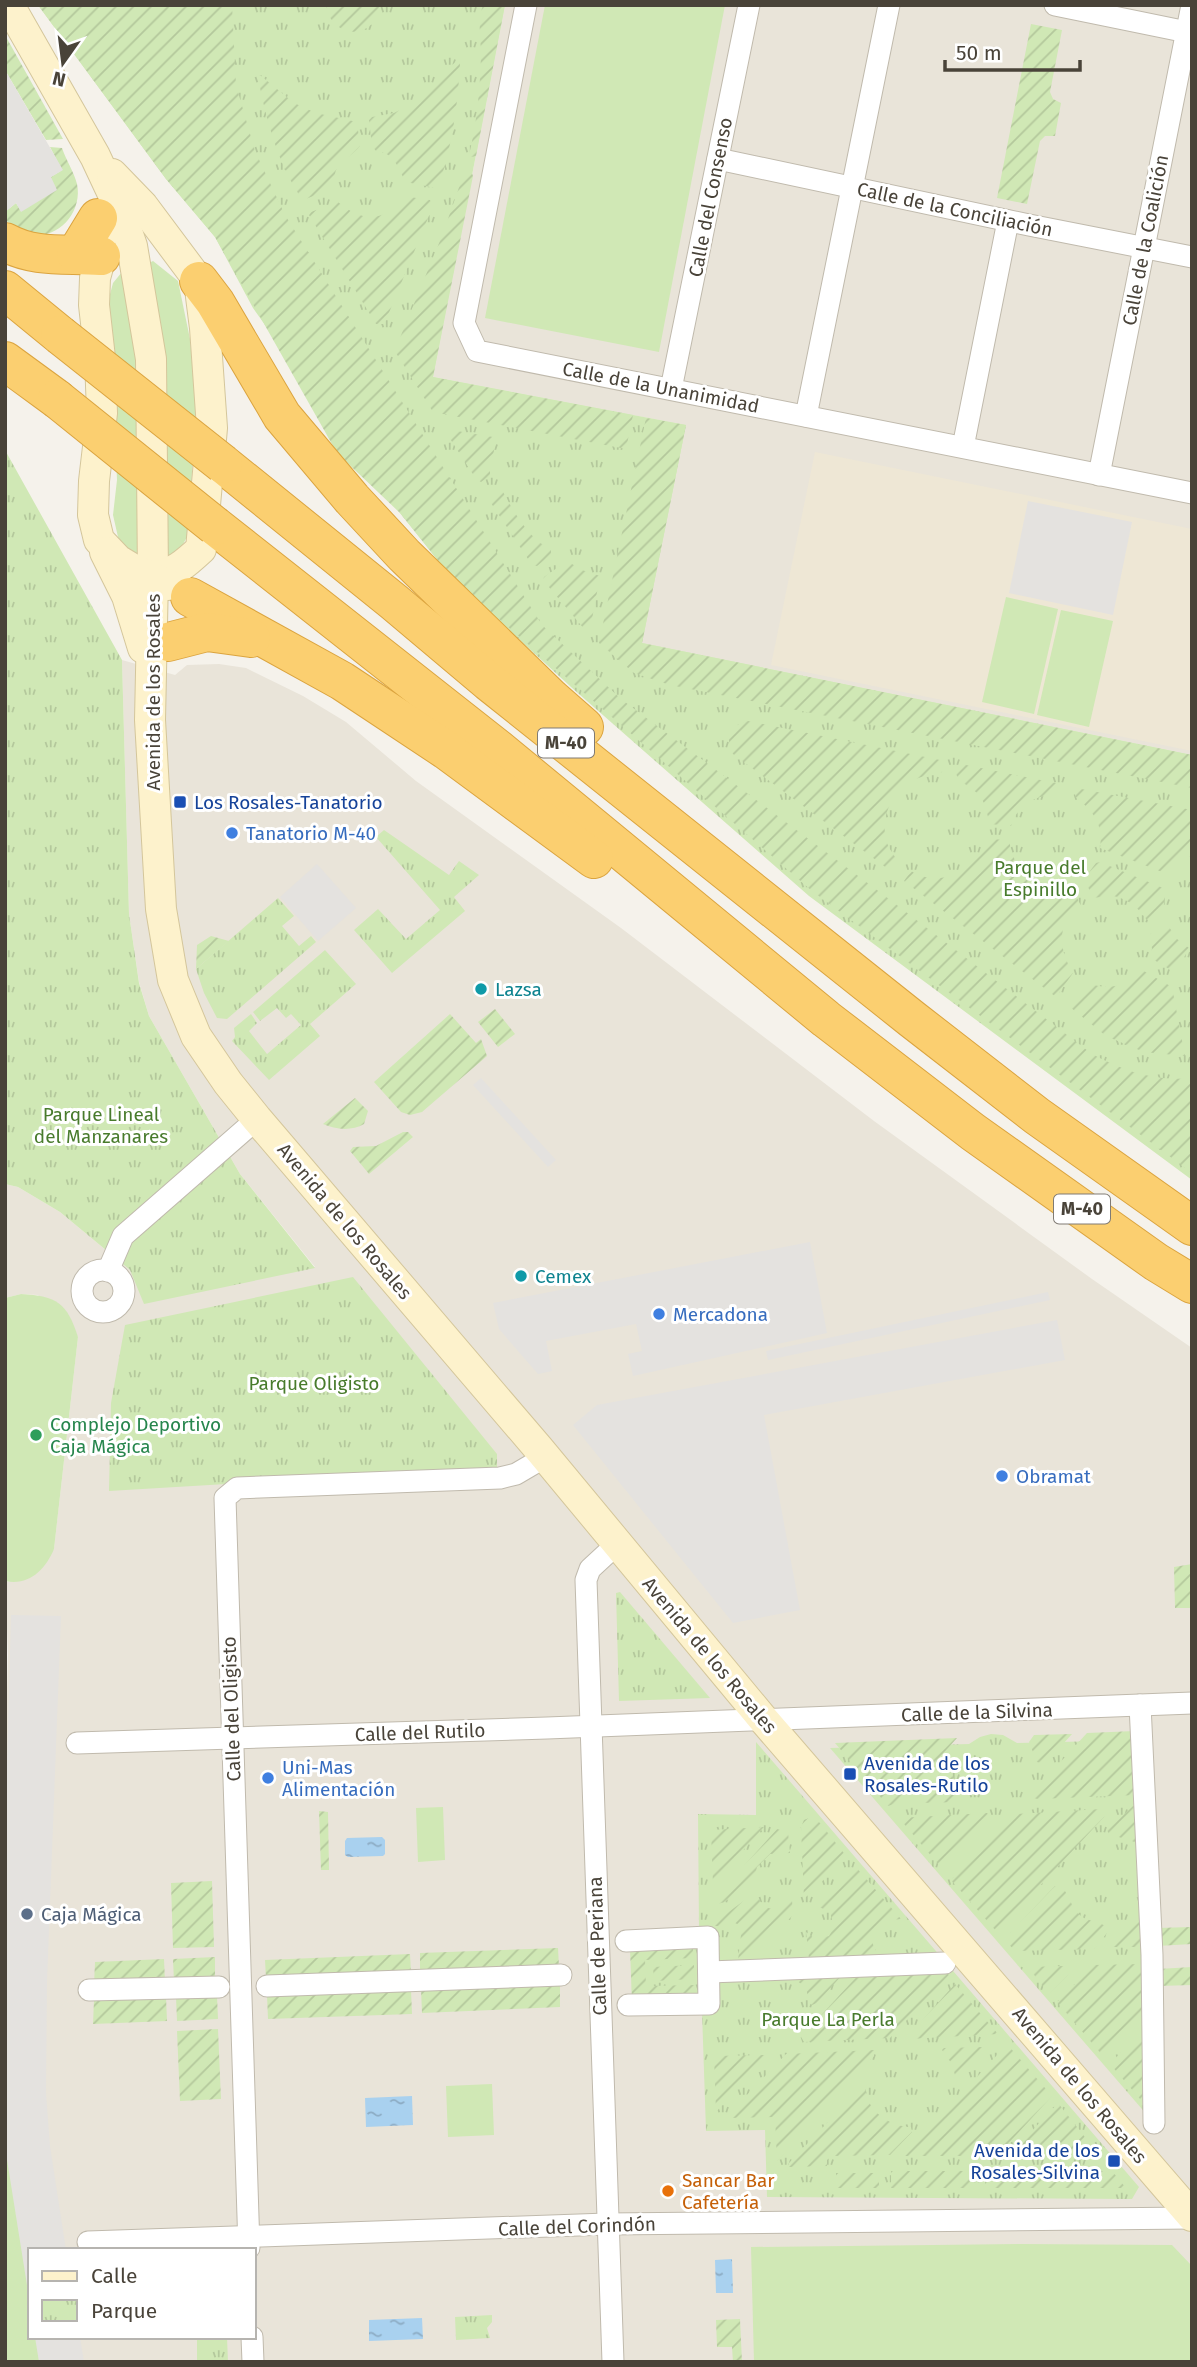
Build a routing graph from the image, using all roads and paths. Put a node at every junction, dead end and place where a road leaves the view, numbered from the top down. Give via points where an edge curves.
1 (9, 5) edge
2 (526, 5) edge
3 (749, 5) edge
4 (889, 5) edge
5 (1055, 5) edge
6 (1192, 5) edge
7 (1189, 32) edge
8 (95, 156) junction
9 (718, 159) junction
10 (851, 188) junction
11 (98, 218) joint
12 (1008, 221) junction
13 (5, 242) edge
14 (1143, 247) junction
15 (103, 252) junction
16 (1192, 257) edge
17 (192, 270) junction
18 (5, 290) edge
19 (5, 362) edge
20 (671, 389) junction
21 (806, 416) junction
22 (963, 447) junction
23 (1098, 475) junction
24 (1192, 493) edge
25 (208, 537) junction
26 (99, 540) junction
27 (153, 577) junction
28 (190, 597) junction
29 (280, 646) junction
30 (159, 659) junction
31 (826, 1019) junction
32 (912, 1019) junction
33 (1037, 1116) junction
34 (257, 1119) junction
35 (973, 1132) junction
36 (1192, 1202) edge
37 (1192, 1226) edge
38 (108, 1270) dead end
39 (1192, 1284) edge
40 (1192, 1307) edge
41 (545, 1457) junction
42 (617, 1544) junction
43 (1192, 1703) edge
44 (1140, 1705) junction
45 (763, 1719) junction
46 (590, 1727) junction
47 (232, 1739) junction
48 (77, 1742) dead end
49 (626, 1941) dead end
50 (945, 1963) dead end
51 (709, 1972) junction
52 (561, 1975) dead end
53 (267, 1986) dead end
54 (219, 1987) dead end
55 (89, 1990) dead end
56 (628, 2005) dead end
57 (1154, 2123) dead end
58 (1192, 2217) edge
59 (607, 2224) junction
60 (88, 2242) dead end
61 (249, 2243) edge
62 (253, 2339) edge
63 (253, 2362) edge
64 (612, 2362) edge

1 - 8 main road, Avenida de los Rosales
2 - 20 street, Calle de la Unanimidad via 464,323 477,351
3 - 9 street, Calle del Consenso
4 - 10 street
5 - 7 street
6 - 7 street, Calle de la Coalición
7 - 14 street, Calle de la Coalición
8 - 11 main road
8 - 15 main road, Avenida de los Rosales via 118,205
8 - 17 main road via 143,206
9 - 10 street, Calle de la Conciliación
9 - 20 street, Calle del Consenso
10 - 12 street, Calle de la Conciliación
10 - 21 street
11 - 15 highway
12 - 14 street, Calle de la Conciliación
12 - 22 street
13 - 15 highway via 42,255
14 - 16 street, Calle de la Conciliación
14 - 23 street, Calle de la Coalición
15 - 17 main road via 149,245
15 - 26 main road via 95,278 94,305 102,413 93,515
15 - 27 main road, Avenida de los Rosales via 151,359
17 - 25 main road via 205,328 212,428
17 - 32 highway via 282,416 404,555 551,698 738,859
18 - 32 highway, M-40, bridge
19 - 25 highway, M-40, bridge via 57,399
20 - 21 street, Calle de la Unanimidad
21 - 22 street, Calle de la Unanimidad
22 - 23 street, Calle de la Unanimidad
23 - 24 street, Calle de la Unanimidad
25 - 27 main road via 185,564
25 - 28 main road
25 - 31 highway, M-40 via 498,749
26 - 27 main road via 118,560
26 - 30 main road
27 - 28 main road
27 - 30 main road, Avenida de los Rosales
28 - 29 highway
28 - 30 main road
29 - 30 highway via 242,635 207,632
29 - 31 highway via 446,750 754,976
30 - 34 main road, Avenida de los Rosales via 151,747 161,909 173,980 196,1036
31 - 35 highway, M-40
32 - 33 highway, M-40
33 - 36 highway
33 - 37 highway, M-40
34 - 38 street via 123,1236
34 - 41 main road, Avenida de los Rosales
35 - 39 highway, M-40
35 - 40 highway via 1071,1221
41 - 42 main road, Avenida de los Rosales
41 - 47 street, Calle del Oligisto via 500,1478 237,1488 225,1498
42 - 45 main road, Avenida de los Rosales
42 - 46 street, Calle de Periana via 590,1569 586,1580
43 - 44 street, Calle de la Silvina
44 - 45 street, Calle de la Silvina
44 - 57 street via 1152,1955
45 - 46 street, Calle del Rutilo
45 - 58 main road, Avenida de los Rosales
46 - 47 street, Calle del Rutilo
46 - 59 street, Calle de Periana
47 - 48 street, Calle del Rutilo
47 - 61 street, Calle del Oligisto
49 - 51 street via 708,1937
50 - 51 street
51 - 56 street via 709,2004
52 - 53 street
54 - 55 street
58 - 59 street, Calle del Corindón
59 - 61 street, Calle del Corindón
59 - 64 street, Calle de Periana
60 - 61 street, Calle del Corindón
62 - 63 street

